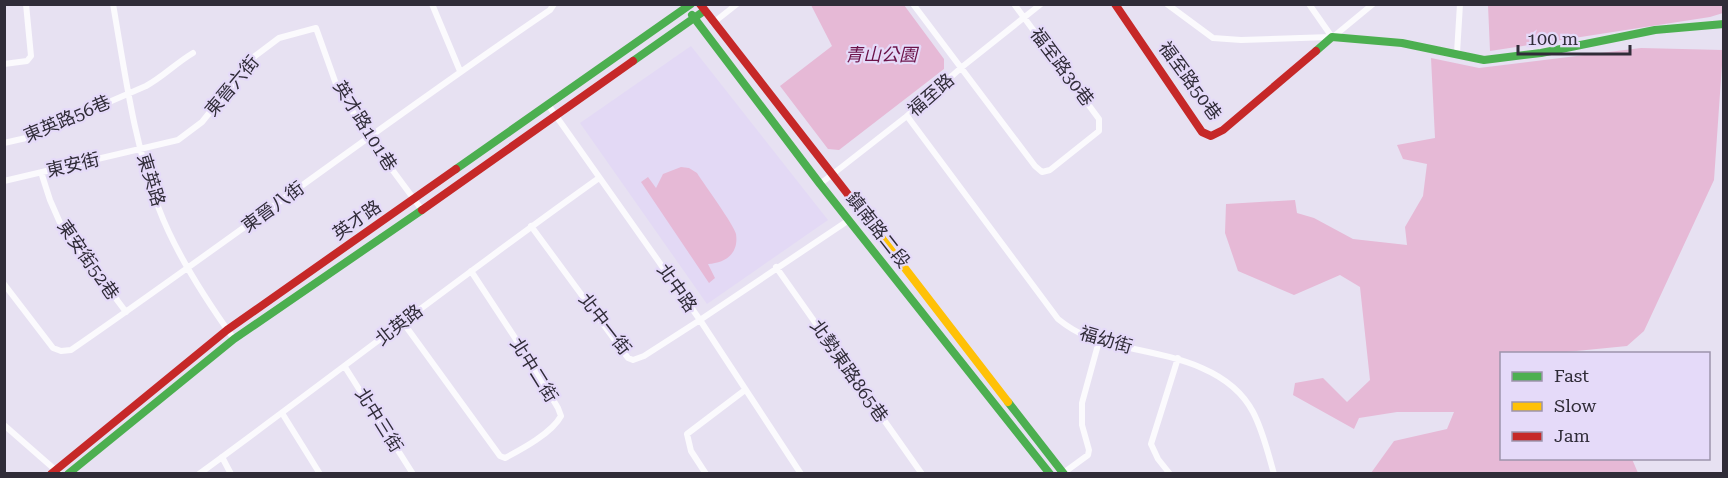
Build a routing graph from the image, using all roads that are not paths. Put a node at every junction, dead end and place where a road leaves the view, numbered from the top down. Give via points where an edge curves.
1 (26, 4) edge
2 (113, 4) edge
3 (432, 4) edge
4 (554, 4) edge
5 (737, 4) edge
6 (913, 4) edge
7 (1014, 4) edge
8 (1041, 4) edge
9 (1115, 4) edge
10 (1167, 4) edge
11 (1309, 4) edge
12 (1373, 4) edge
13 (1460, 4) edge
14 (687, 6) edge
15 (702, 8) edge
16 (694, 18) junction
17 (1025, 18) junction
18 (713, 22) junction
19 (1724, 24) edge
20 (318, 36) joint
21 (1332, 37) junction
22 (193, 53) dead end
23 (1457, 53) junction
24 (4, 64) edge
25 (962, 67) junction
26 (460, 71) junction
27 (129, 92) junction
28 (549, 106) junction
29 (906, 116) junction
30 (556, 117) junction
31 (368, 137) junction
32 (4, 143) edge
33 (141, 148) junction
34 (42, 172) junction
35 (831, 176) junction
36 (599, 178) junction
37 (4, 181) edge
38 (820, 184) junction
39 (414, 200) junction
40 (422, 210) junction
41 (849, 220) junction
42 (531, 226) junction
43 (776, 267) junction
44 (189, 269) junction
45 (471, 271) junction
46 (4, 284) edge
47 (126, 312) junction
48 (700, 320) junction
49 (402, 321) junction
50 (227, 330) junction
51 (234, 339) junction
52 (1099, 341) junction
53 (1178, 358) junction
54 (345, 367) junction
55 (745, 390) junction
56 (282, 413) junction
57 (4, 425) edge
58 (222, 457) junction
59 (55, 472) edge
60 (1063, 473) edge
61 (68, 474) edge
62 (199, 474) edge
63 (231, 474) edge
64 (320, 474) edge
65 (413, 474) edge
66 (706, 474) edge
67 (801, 474) edge
68 (922, 474) edge
69 (1050, 474) edge
70 (1170, 474) edge
71 (1274, 474) edge

1 - 24 street via 31,56 27,61
2 - 27 street, 東英路
3 - 26 street
4 - 26 street, 東晉八街
5 - 18 street
6 - 25 street
7 - 17 street
8 - 17 street, 福至路
9 - 21 street, 福至路50巷 via 1202,132 1211,136
10 - 21 street via 1213,39
11 - 21 street
12 - 21 street
13 - 23 street
14 - 16 street, 鎮南路二段
14 - 28 street, 英才路
15 - 16 street, 英才路
15 - 18 street, 鎮南路二段
16 - 30 street, 英才路
16 - 38 street, 鎮南路二段
17 - 25 street, 福至路
17 - 25 street, 福至路30巷 via 1099,119 1099,131 1067,157 1050,170 1042,171 1035,166
18 - 35 street, 鎮南路二段
19 - 23 street via 1655,30 1541,54 1484,60
20 - 31 street, 英才路101巷 via 336,84
20 - 33 street, 東晉六街 via 316,28 279,38 255,56 202,122 178,140
21 - 23 street
22 - 27 street, 東英路56巷 via 154,82
25 - 29 street, 福至路
26 - 31 street, 東晉八街
27 - 32 street, 東英路56巷 via 26,138
27 - 33 street, 東英路
28 - 30 street, 北中路
28 - 39 street, 英才路
29 - 35 street, 福至路
29 - 52 street, 福幼街 via 1058,319 1072,331
30 - 36 street, 北中路
30 - 40 street, 英才路
31 - 39 street, 英才路101巷
31 - 44 street, 東晉八街
33 - 34 street, 東安街
33 - 44 street, 東英路 via 159,208
34 - 37 street, 東安街
34 - 47 street, 東安街52巷 via 61,225
35 - 38 street, 福至路
35 - 60 street, 鎮南路二段
36 - 42 street, 北英路
36 - 48 street, 北中路
38 - 41 street, 鎮南路二段
39 - 40 street, 英才路101巷
39 - 50 street, 英才路
40 - 51 street, 英才路
41 - 43 street, 北中一街
41 - 69 street, 鎮南路二段
42 - 45 street, 北英路
42 - 48 street, 北中一街 via 628,358 644,356
43 - 48 street, 北中一街
43 - 68 street, 北勢東路865巷
44 - 47 street, 東晉八街
44 - 50 street, 東英路
45 - 49 street, 北英路
45 - 49 street, 北中二街 via 558,408 561,416 548,430 506,458 500,456
46 - 47 street, 東晉八街 via 53,348 62,351 71,350
48 - 55 street, 北中路
49 - 54 street, 北英路
50 - 51 street, 東英路
50 - 59 street, 英才路
51 - 61 street, 英才路
52 - 53 street, 福幼街
52 - 60 street via 1082,403 1088,455
53 - 70 street via 1151,444
53 - 71 street, 福幼街 via 1211,371 1252,409
54 - 56 street, 北英路
54 - 65 street, 北中三街
55 - 66 street via 687,434 691,451
55 - 67 street, 北中路
56 - 58 street, 北英路
56 - 64 street
57 - 59 street
58 - 62 street, 北英路
58 - 63 street

